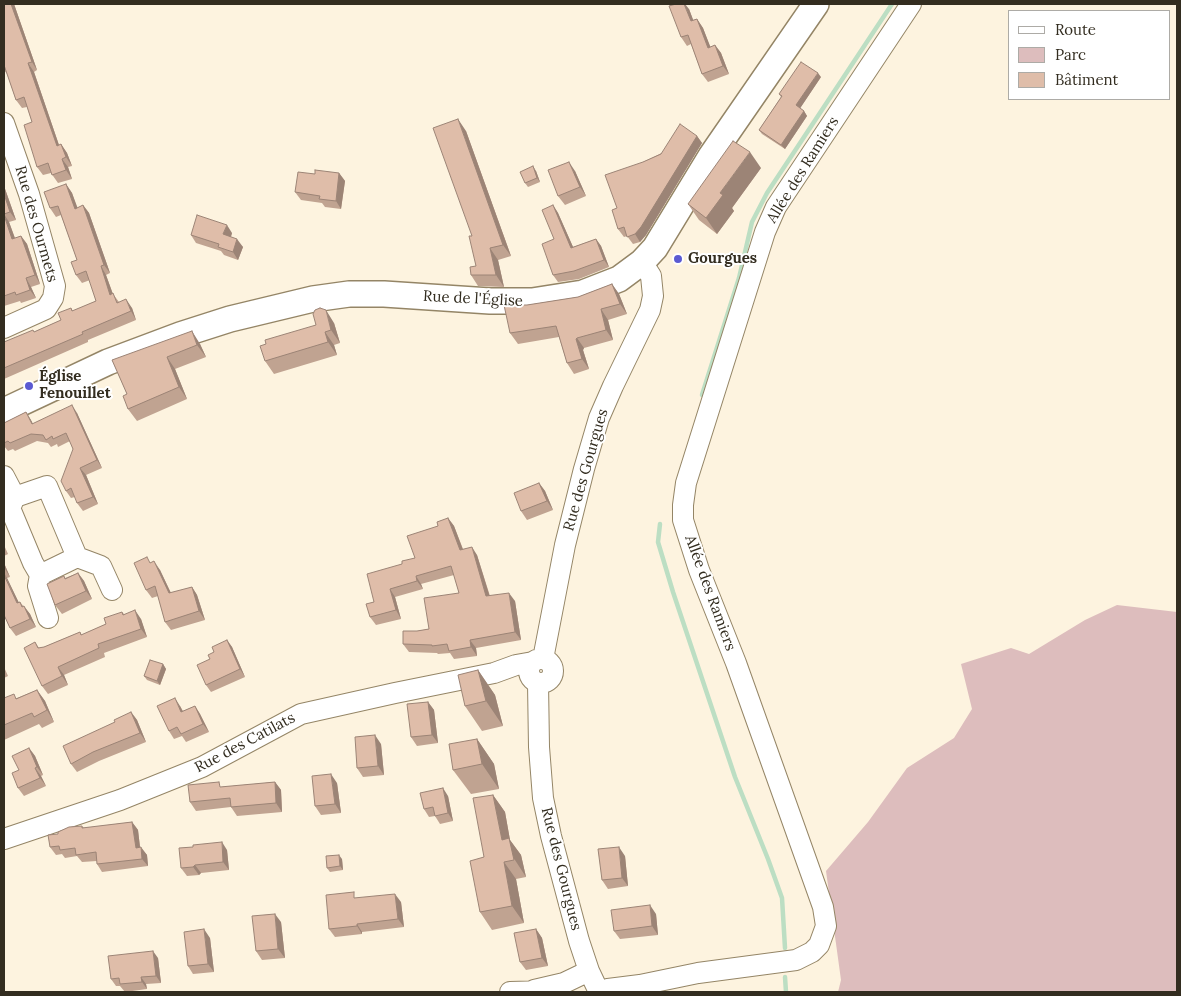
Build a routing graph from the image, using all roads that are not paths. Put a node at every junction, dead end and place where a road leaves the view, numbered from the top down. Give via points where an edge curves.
1 (816, 4) edge
2 (911, 4) edge
3 (4, 122) edge
4 (642, 262) junction
5 (4, 328) edge
6 (4, 411) edge
7 (4, 476) edge
8 (15, 497) junction
9 (77, 557) junction
10 (40, 575) junction
11 (112, 590) dead end
12 (48, 618) dead end
13 (536, 670) junction
14 (4, 839) edge
15 (597, 986) edge
16 (636, 989) edge
17 (534, 991) edge
18 (510, 992) edge
19 (564, 992) edge
20 (572, 992) edge

1 - 4 main road, Rue de l'Église via 706,164 655,248
2 - 16 street, Allée des Ramiers via 776,207 686,483 683,505 684,520 699,570 823,907 826,926 819,945 796,960 708,971
3 - 5 street, Rue des Ourmets via 55,286 53,298 46,309
4 - 6 main road, Rue de l'Église via 619,279 560,298 490,301 350,294 313,299 180,334 108,362
4 - 13 street, Rue des Gourgues via 651,276 653,296 650,310 603,410 584,469
7 - 8 street
8 - 9 street via 47,486
8 - 10 street via 10,508
9 - 10 street
9 - 11 street via 101,566
10 - 12 street via 38,586
13 - 14 street, Rue des Catilats via 516,665 494,673 302,714 202,768
13 - 15 street, Rue des Gourgues via 539,747 551,836
15 - 16 street, Allée des Ramiers
15 - 17 street via 564,983
15 - 20 street via 590,992
17 - 18 street
17 - 19 street

